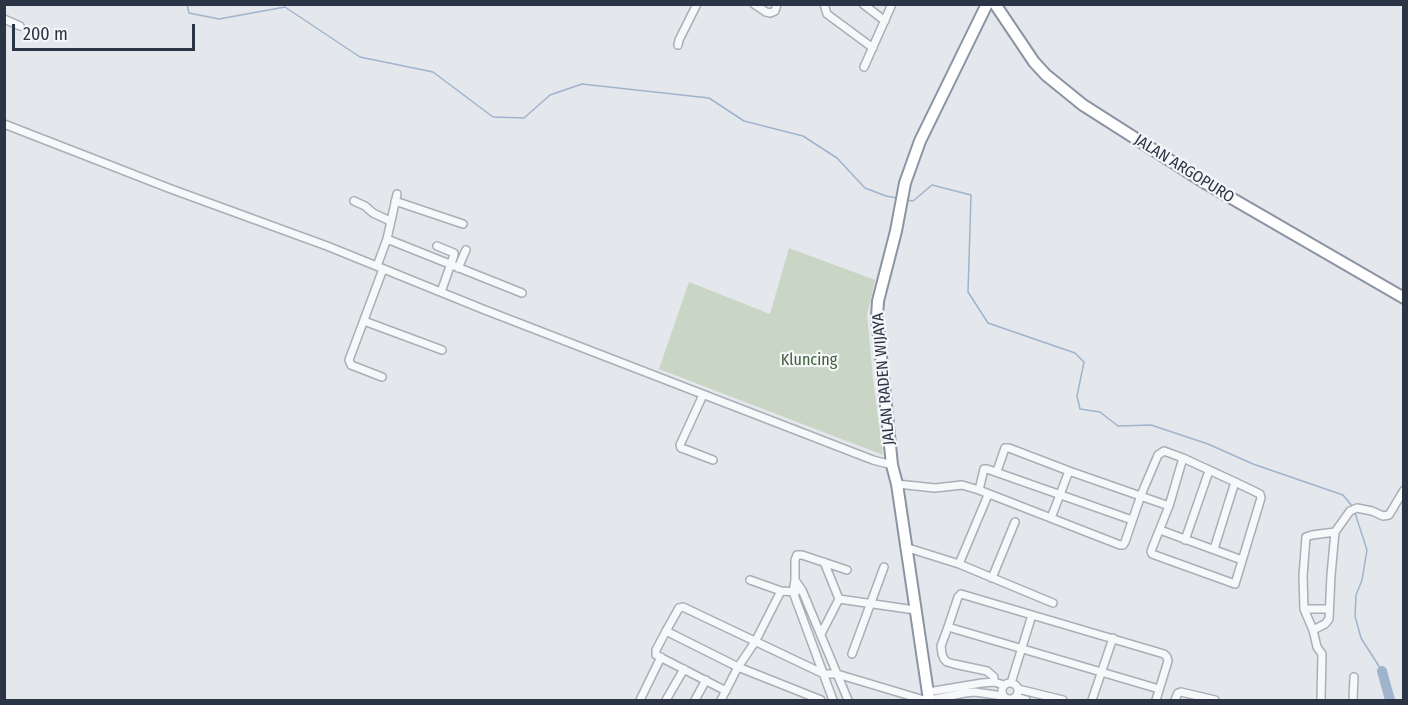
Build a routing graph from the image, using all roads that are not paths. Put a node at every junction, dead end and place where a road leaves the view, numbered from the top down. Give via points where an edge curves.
1 (697, 4) edge
2 (754, 4) edge
3 (777, 4) edge
4 (824, 4) edge
5 (863, 4) edge
6 (892, 4) edge
7 (987, 4) edge
8 (995, 4) edge
9 (4, 19) edge
10 (885, 21) junction
11 (20, 26) dead end
12 (678, 45) dead end
13 (873, 48) junction
14 (864, 67) dead end
15 (4, 124) edge
16 (354, 201) dead end
17 (390, 222) junction
18 (463, 224) dead end
19 (387, 239) junction
20 (437, 246) dead end
21 (466, 250) dead end
22 (380, 267) junction
23 (455, 267) junction
24 (441, 292) junction
25 (522, 293) dead end
26 (1404, 298) edge
27 (364, 321) junction
28 (442, 350) dead end
29 (382, 377) dead end
30 (703, 395) junction
31 (1183, 458) junction
32 (713, 460) dead end
33 (892, 465) junction
34 (997, 471) junction
35 (1069, 471) junction
36 (1209, 471) junction
37 (1235, 482) junction
38 (897, 484) junction
39 (978, 490) junction
40 (1404, 490) edge
41 (988, 495) junction
42 (1060, 495) junction
43 (1141, 495) junction
44 (1169, 506) junction
45 (1051, 518) junction
46 (1132, 520) junction
47 (1015, 522) dead end
48 (1160, 530) junction
49 (1335, 532) junction
50 (1185, 540) junction
51 (905, 547) junction
52 (1214, 549) junction
53 (1242, 560) junction
54 (824, 562) junction
55 (959, 564) junction
56 (884, 567) dead end
57 (847, 570) dead end
58 (992, 578) junction
59 (750, 580) dead end
60 (795, 580) junction
61 (802, 590) junction
62 (781, 591) junction
63 (793, 592) junction
64 (839, 599) junction
65 (1053, 603) dead end
66 (870, 604) junction
67 (1304, 609) junction
68 (1329, 609) junction
69 (915, 610) junction
70 (1032, 615) junction
71 (948, 627) junction
72 (1312, 630) junction
73 (666, 631) junction
74 (821, 634) junction
75 (1113, 639) junction
76 (755, 642) junction
77 (1021, 649) junction
78 (852, 654) dead end
79 (661, 657) junction
80 (738, 667) junction
81 (684, 669) junction
82 (1102, 672) junction
83 (824, 674) junction
84 (837, 674) junction
85 (1354, 678) dead end
86 (706, 680) junction
87 (994, 682) junction
88 (1007, 684) junction
89 (964, 689) junction
90 (1018, 689) junction
91 (1159, 689) junction
92 (726, 691) junction
93 (1003, 696) junction
94 (1016, 697) junction
95 (928, 698) edge
96 (812, 699) edge
97 (640, 700) edge
98 (666, 700) edge
99 (695, 700) edge
100 (722, 700) edge
101 (821, 700) edge
102 (833, 700) edge
103 (848, 700) edge
104 (1026, 700) edge
105 (1063, 700) edge
106 (1092, 700) edge
107 (1156, 700) edge
108 (1175, 700) edge
109 (1215, 700) edge
110 (1321, 700) edge
111 (1353, 700) edge

1 - 12 street
2 - 3 street via 770,13
4 - 13 street via 827,14
5 - 10 street
6 - 10 street
7 - 33 highway, JALAN RADEN WIJAYA via 920,141 904,183 878,301
8 - 26 highway, JALAN ARGOPURO via 1034,62 1083,105 1207,184
9 - 11 street
10 - 13 street
13 - 14 street
15 - 22 street
16 - 17 street
17 - 18 street via 396,197
17 - 19 street
19 - 22 street
19 - 23 street
20 - 23 street via 454,253
21 - 23 street
22 - 24 street
22 - 27 street
23 - 24 street
23 - 25 street
24 - 30 street
27 - 28 street
27 - 29 street via 350,364
30 - 32 street via 680,446
30 - 33 street
31 - 36 street
31 - 43 street via 1161,452
31 - 44 street
33 - 38 highway, JALAN RADEN WIJAYA
34 - 35 street via 1005,448 1009,447
34 - 39 street via 984,470
34 - 42 street
35 - 42 street
35 - 43 street
36 - 37 street
36 - 50 street
37 - 52 street
37 - 53 street via 1261,496
38 - 39 street via 935,488 962,485
38 - 51 highway, JALAN RADEN WIJAYA
39 - 41 street
40 - 49 street via 1389,515 1355,509
41 - 45 street
41 - 55 street
42 - 45 street
42 - 46 street
43 - 44 street
43 - 46 street
44 - 48 street
45 - 46 street via 1120,545 1125,542
47 - 58 street
48 - 50 street
48 - 53 street via 1152,554 1235,584
49 - 67 street via 1306,537
49 - 68 street
50 - 52 street
51 - 55 street
51 - 69 highway, JALAN RADEN WIJAYA
52 - 53 street
54 - 57 street
54 - 60 street via 797,555
54 - 64 street
55 - 58 street
56 - 66 street
58 - 65 street
59 - 62 street
60 - 61 street
60 - 63 street
61 - 63 street
61 - 74 street
62 - 63 street
62 - 76 street
63 - 83 street
64 - 66 street
64 - 74 street
66 - 69 street
66 - 78 street
67 - 68 street
67 - 72 street
68 - 72 street via 1328,621
69 - 95 highway, JALAN RADEN WIJAYA
70 - 71 street via 961,594
70 - 75 street
70 - 77 street
71 - 77 street
71 - 87 street via 942,646 944,659 987,671
72 - 110 street via 1322,654
73 - 76 street via 682,607
73 - 79 street via 655,653
73 - 80 street
74 - 84 street
75 - 82 street
75 - 91 street via 1167,657
76 - 80 street
76 - 83 street
77 - 82 street
77 - 88 street
79 - 81 street
79 - 97 street
80 - 92 street
80 - 96 street
81 - 86 street
81 - 98 street
82 - 91 street
82 - 106 street
83 - 84 street
83 - 102 street
84 - 95 street
84 - 103 street
85 - 111 street
86 - 92 street
86 - 99 street
87 - 88 street
87 - 89 street
88 - 90 street
88 - 93 street via 1001,690
89 - 93 street
89 - 95 street
90 - 94 street
90 - 105 street
91 - 107 street
92 - 100 street
93 - 94 street via 1009,700
94 - 104 street
96 - 101 street
108 - 109 street via 1181,692

